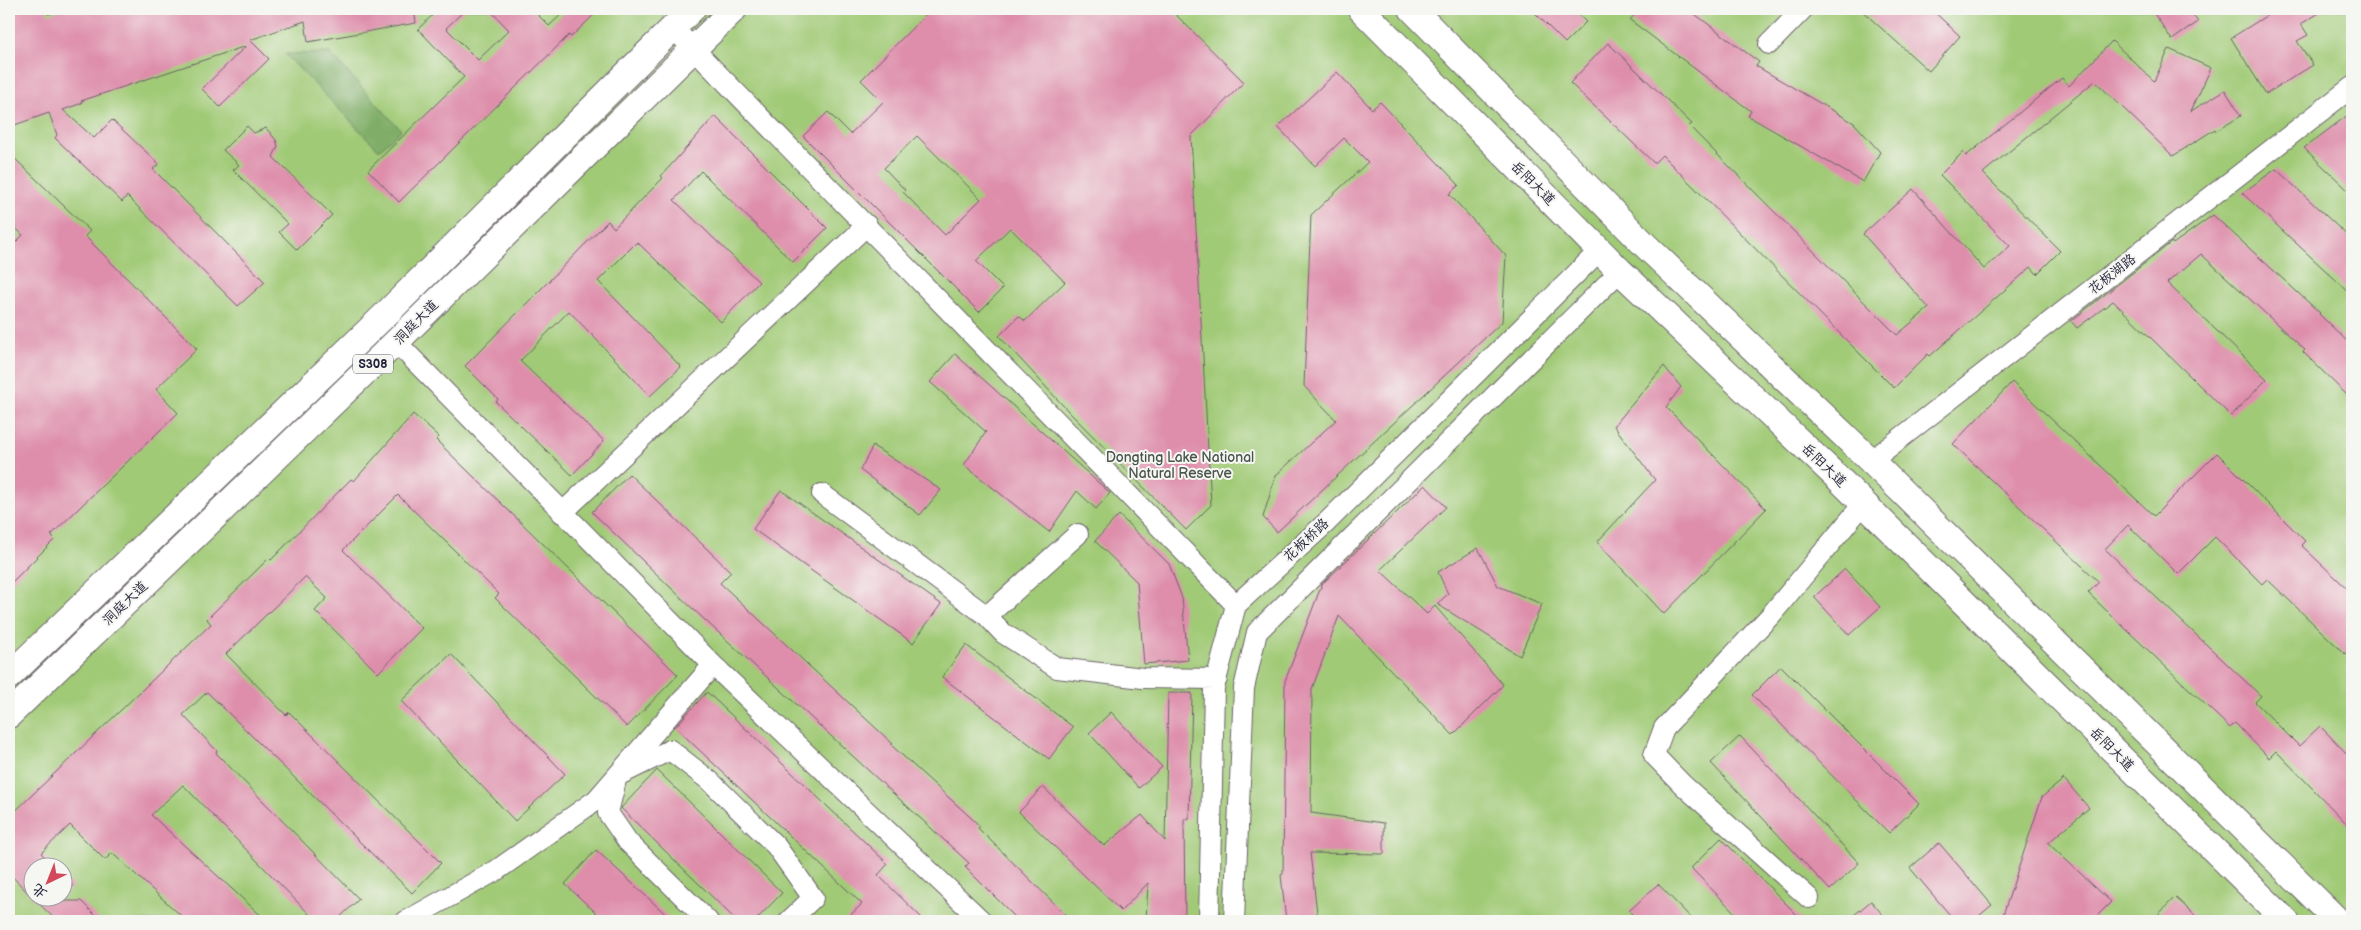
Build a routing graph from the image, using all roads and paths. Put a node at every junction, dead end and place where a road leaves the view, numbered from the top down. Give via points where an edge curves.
1 (692, 9) edge
2 (734, 9) edge
3 (1361, 9) edge
4 (1412, 9) edge
5 (1803, 9) edge
6 (673, 28) junction
7 (1770, 44) dead end
8 (693, 49) junction
9 (2352, 87) edge
10 (866, 225) junction
11 (1601, 249) junction
12 (1620, 271) junction
13 (396, 342) junction
14 (1871, 461) junction
15 (822, 494) dead end
16 (1864, 504) junction
17 (562, 513) junction
18 (1078, 534) dead end
19 (1236, 605) junction
20 (987, 616) junction
21 (713, 665) junction
22 (9, 676) edge
23 (1217, 679) junction
24 (9, 715) edge
25 (617, 776) junction
26 (1809, 898) dead end
27 (406, 921) edge
28 (708, 921) edge
29 (789, 921) edge
30 (982, 921) edge
31 (1209, 921) edge
32 (1234, 921) edge
33 (2286, 921) edge
34 (2338, 921) edge

1 - 6 main road, 洞庭大道 / S308
2 - 8 main road, 洞庭大道 / S308
3 - 11 main road, 岳阳大道
4 - 14 main road via 1645,245
5 - 7 street
6 - 8 street
6 - 22 main road, 洞庭大道 / S308 via 387,313
8 - 10 street
8 - 13 main road, 洞庭大道 / S308
9 - 14 street, 花板湖路
10 - 17 street
10 - 19 street
11 - 12 main road, 岳阳大道
11 - 19 street, 花板桥路 via 1327,522
12 - 16 main road, 岳阳大道
12 - 32 street via 1257,632 1244,688
13 - 17 street
13 - 24 main road, 洞庭大道 / S308
14 - 34 main road
15 - 20 street
16 - 26 street via 1770,616 1664,728 1654,755
16 - 33 main road, 岳阳大道
17 - 21 street
18 - 20 street
19 - 23 street
20 - 23 street via 1003,633 1057,668 1143,678
21 - 25 street
21 - 30 street
23 - 31 street via 1214,688
25 - 27 street via 596,800 497,870
25 - 28 street via 608,813 628,842
25 - 29 street via 670,750 710,781 776,846 813,898

